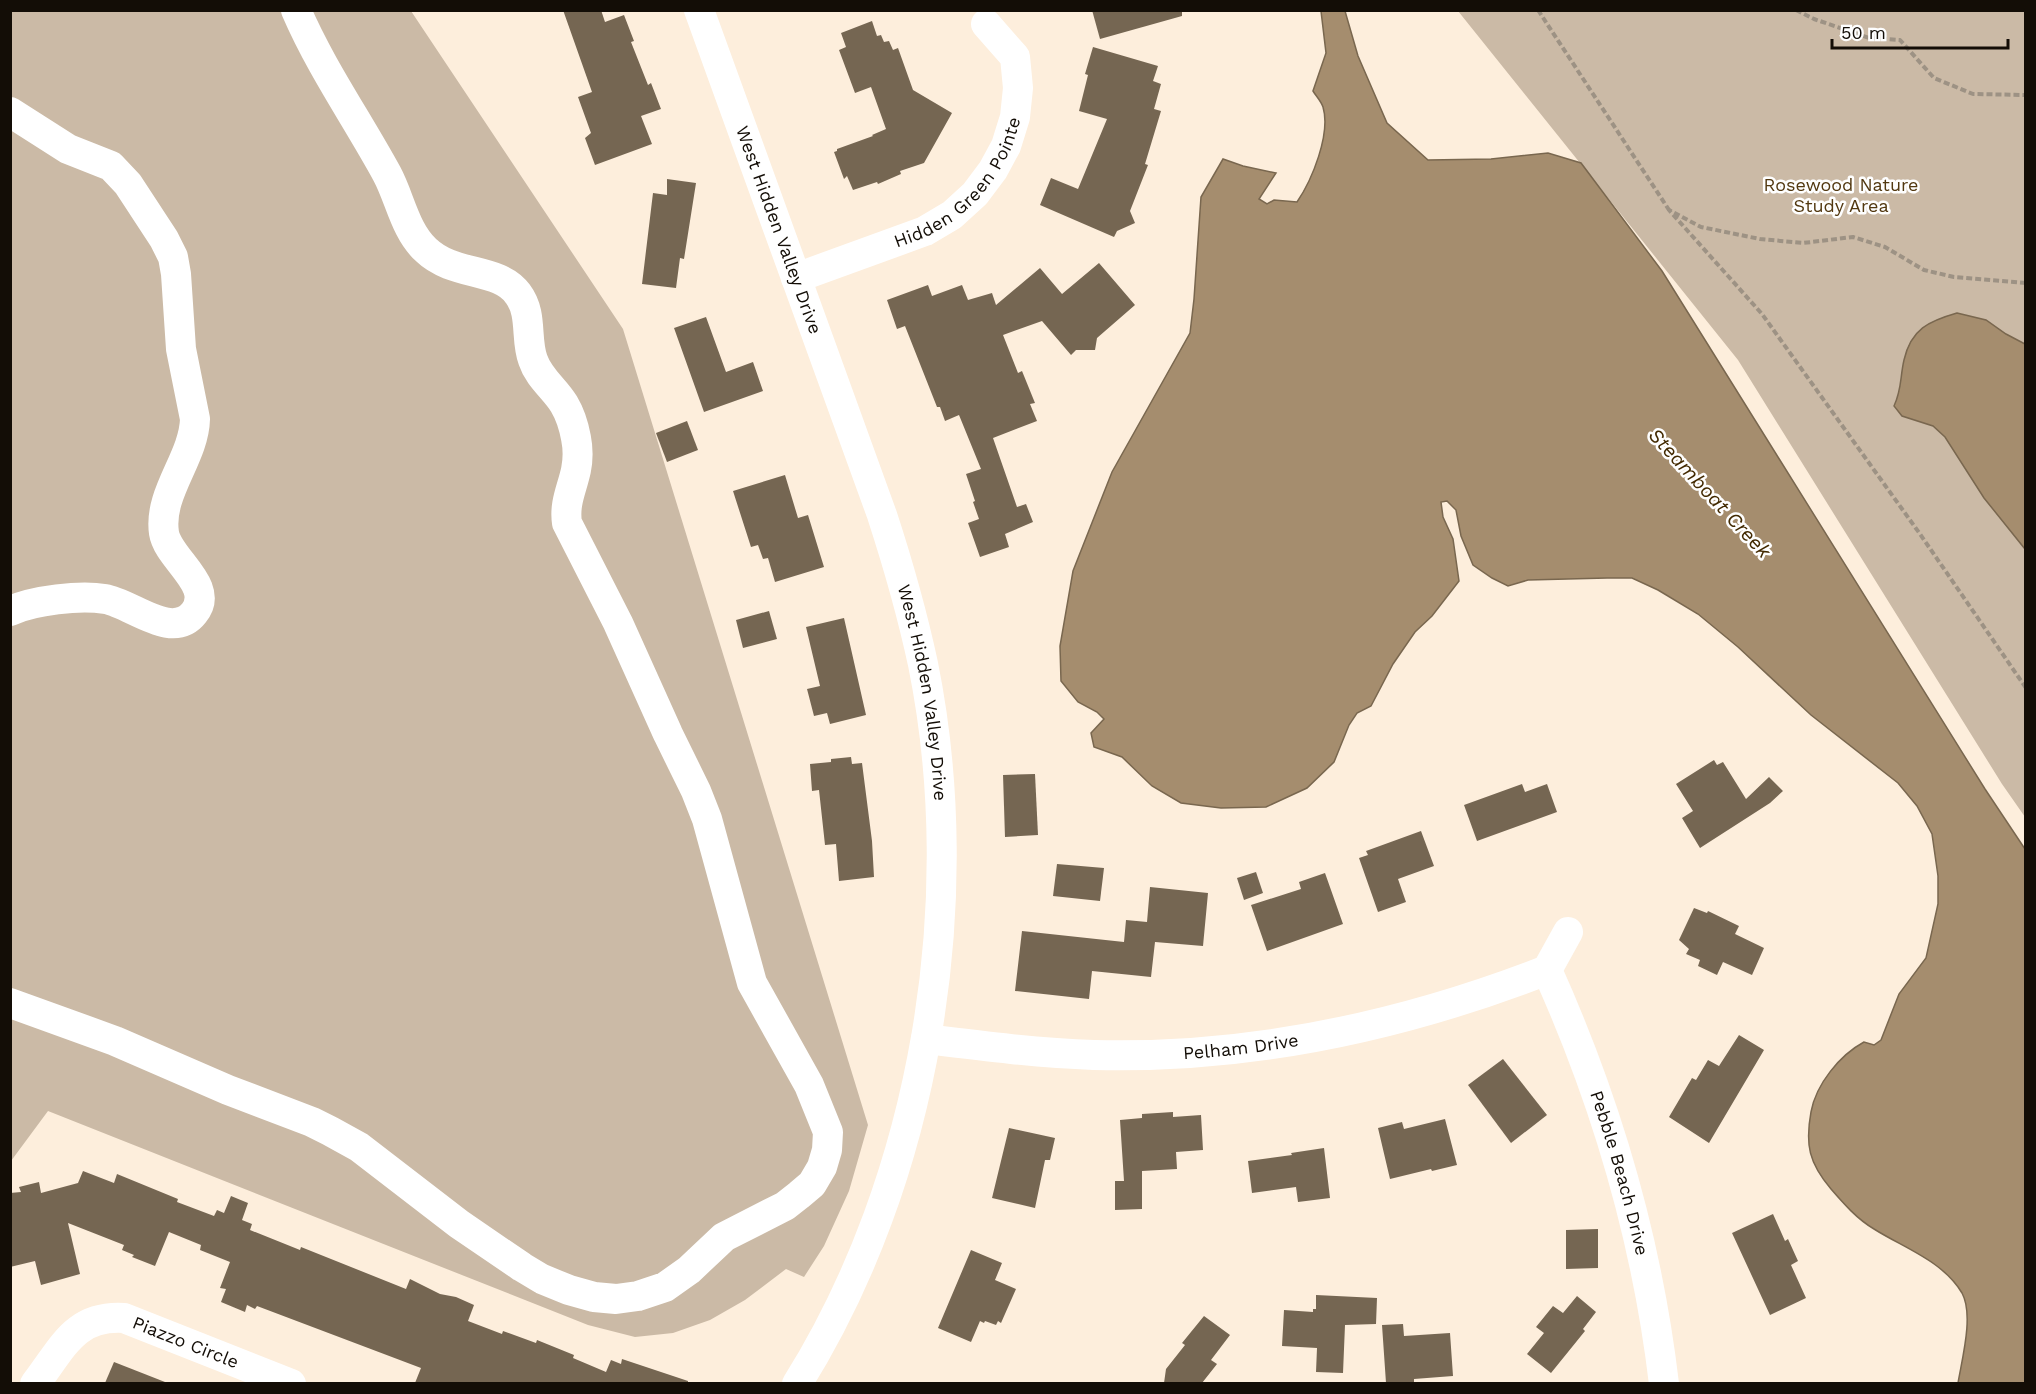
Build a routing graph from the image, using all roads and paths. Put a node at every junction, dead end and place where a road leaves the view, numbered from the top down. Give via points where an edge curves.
1 (296, 10) edge
2 (699, 10) edge
3 (1538, 10) edge
4 (1796, 10) edge
5 (986, 24) dead end
6 (2025, 95) edge
7 (10, 112) edge
8 (1669, 210) junction
9 (796, 278) junction
10 (2025, 284) edge
11 (10, 611) edge
12 (2025, 688) edge
13 (1568, 932) dead end
14 (1547, 970) junction
15 (10, 1003) edge
16 (926, 1038) junction
17 (35, 1383) edge
18 (291, 1383) edge
19 (796, 1383) edge
20 (1664, 1383) edge

1 - 15 street via 424,249 447,265 504,281 518,293 529,322 531,356 542,378 564,404 576,438 576,471 565,511 567,523 704,810 752,983 809,1084 828,1132 827,1150 812,1184 799,1195 724,1237 665,1287 638,1296 594,1297 569,1290 522,1267 359,1147 330,1131 115,1041
2 - 9 street, West Hidden Valley Drive
3 - 8 path
4 - 6 path via 1869,38 1900,40 1934,78 1973,94
5 - 9 street, Hidden Green Pointe via 1015,57 1018,88 1012,127 993,170 952,215 925,231
7 - 11 street via 68,148 98,159 119,173 173,257 181,348 195,431 168,499 164,534 169,548 199,589 200,598 191,617 172,623 98,598 31,604
8 - 10 path via 1701,227 1760,239 1803,243 1853,237 1885,247 1924,270
8 - 12 path via 1762,314
9 - 16 street, West Hidden Valley Drive via 882,515 906,590 923,663 941,824 937,961
13 - 14 street
14 - 16 street, Pelham Drive via 1425,1012 1341,1032 1256,1046 1095,1055 1011,1050
14 - 20 street, Pebble Beach Drive via 1594,1083 1620,1163 1642,1251
16 - 19 street, West Hidden Valley Drive via 900,1155 872,1234 844,1299
17 - 18 street, Piazzo Circle via 75,1331 90,1321 107,1317 124,1318

